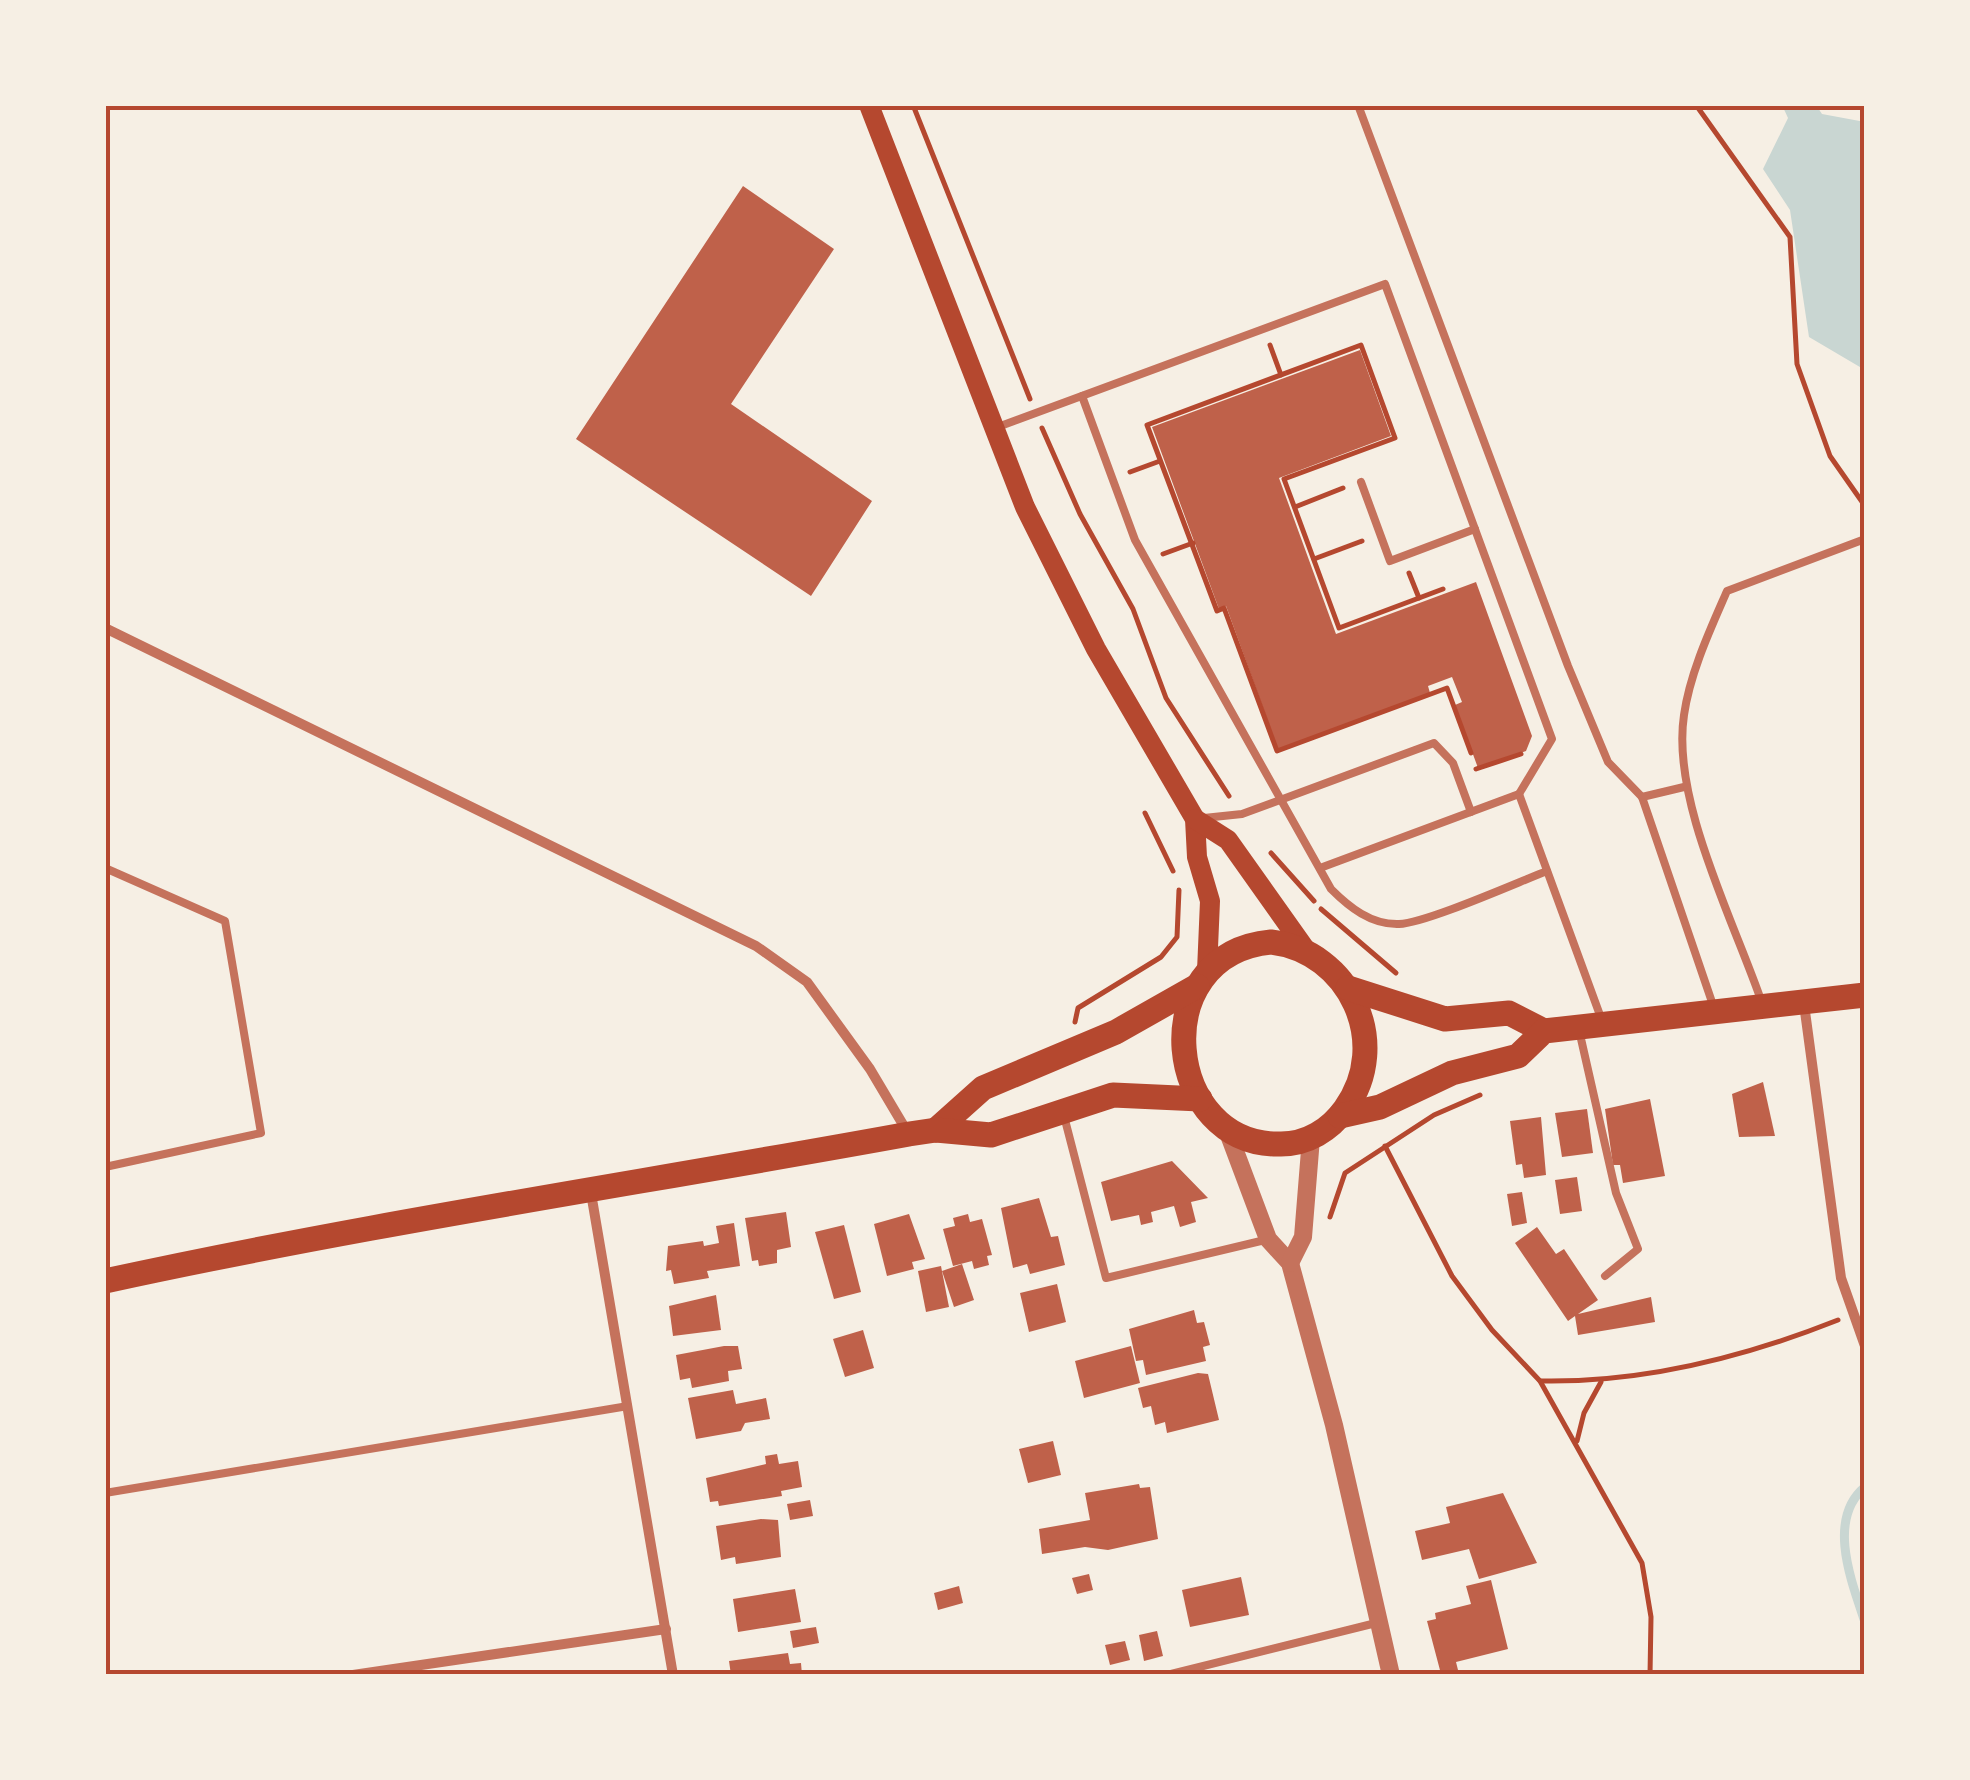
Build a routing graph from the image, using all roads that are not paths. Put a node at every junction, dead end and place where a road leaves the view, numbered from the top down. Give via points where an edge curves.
1 (869, 105) edge
2 (1358, 105) edge
3 (1082, 396) junction
4 (995, 428) junction
5 (1361, 482) road end
6 (1474, 529) junction
7 (1864, 539) edge
8 (105, 628) edge
9 (1684, 787) junction
10 (1519, 794) junction
11 (1642, 798) junction
12 (1281, 799) junction
13 (1471, 812) junction
14 (1195, 820) junction
15 (105, 868) edge
16 (1320, 868) junction
17 (1547, 871) junction
18 (1306, 950) junction
19 (1202, 978) junction
20 (1348, 988) junction
21 (1865, 995) edge
22 (1804, 1003) junction
23 (1764, 1007) junction
24 (1715, 1012) junction
25 (1590, 1023) junction
26 (1544, 1032) junction
27 (1200, 1099) junction
28 (1062, 1112) junction
29 (1340, 1116) junction
30 (1226, 1127) junction
31 (936, 1130) junction
32 (908, 1134) junction
33 (1311, 1138) junction
34 (105, 1167) edge
35 (590, 1192) junction
36 (1268, 1239) junction
37 (1290, 1262) junction
38 (1605, 1276) dead end
39 (105, 1281) edge
40 (1865, 1346) edge
41 (628, 1406) junction
42 (105, 1493) edge
43 (1379, 1623) junction
44 (666, 1629) junction
45 (353, 1675) edge
46 (673, 1675) edge
47 (1167, 1675) edge
48 (1391, 1675) edge

1 - 4 main road
2 - 11 lane via 1574,682 1608,762
3 - 4 lane
3 - 6 lane via 1384,284
3 - 12 lane via 1146,560
4 - 14 main road via 1088,631
5 - 6 lane via 1390,561
6 - 10 lane via 1552,739
7 - 9 lane via 1727,591 1684,716
8 - 32 street via 756,946 807,982
9 - 11 lane
9 - 23 lane
10 - 13 lane
10 - 17 lane
11 - 24 lane
12 - 13 lane via 1434,743 1453,763
12 - 14 lane via 1242,814
12 - 16 lane
13 - 16 lane
14 - 18 main road via 1228,840
14 - 19 main road via 1210,901
15 - 34 lane via 225,921 261,1132
16 - 17 lane via 1331,889 1360,914 1403,924
17 - 25 lane
18 - 19 main road via 1254,944 1236,949
18 - 20 main road
19 - 27 main road via 1188,1003 1183,1042
19 - 31 main road via 1116,1032 982,1088
20 - 26 main road via 1445,1019 1509,1013
20 - 29 main road via 1365,1044 1359,1084
21 - 22 main road
22 - 23 main road
22 - 40 street via 1841,1278
23 - 24 main road
24 - 25 main road
25 - 26 main road
25 - 38 lane via 1616,1194 1638,1250
26 - 29 main road via 1518,1056
27 - 28 main road via 1112,1095
27 - 30 main road
28 - 31 main road via 991,1136
28 - 36 lane via 1106,1278
29 - 33 main road
30 - 33 main road via 1259,1143
30 - 36 street
31 - 32 main road
32 - 35 main road
33 - 37 street via 1303,1238
35 - 39 main road via 310,1236
35 - 41 street
36 - 37 street
37 - 43 street
41 - 42 lane
41 - 44 street
43 - 47 lane
43 - 48 street
44 - 45 street
44 - 46 street

